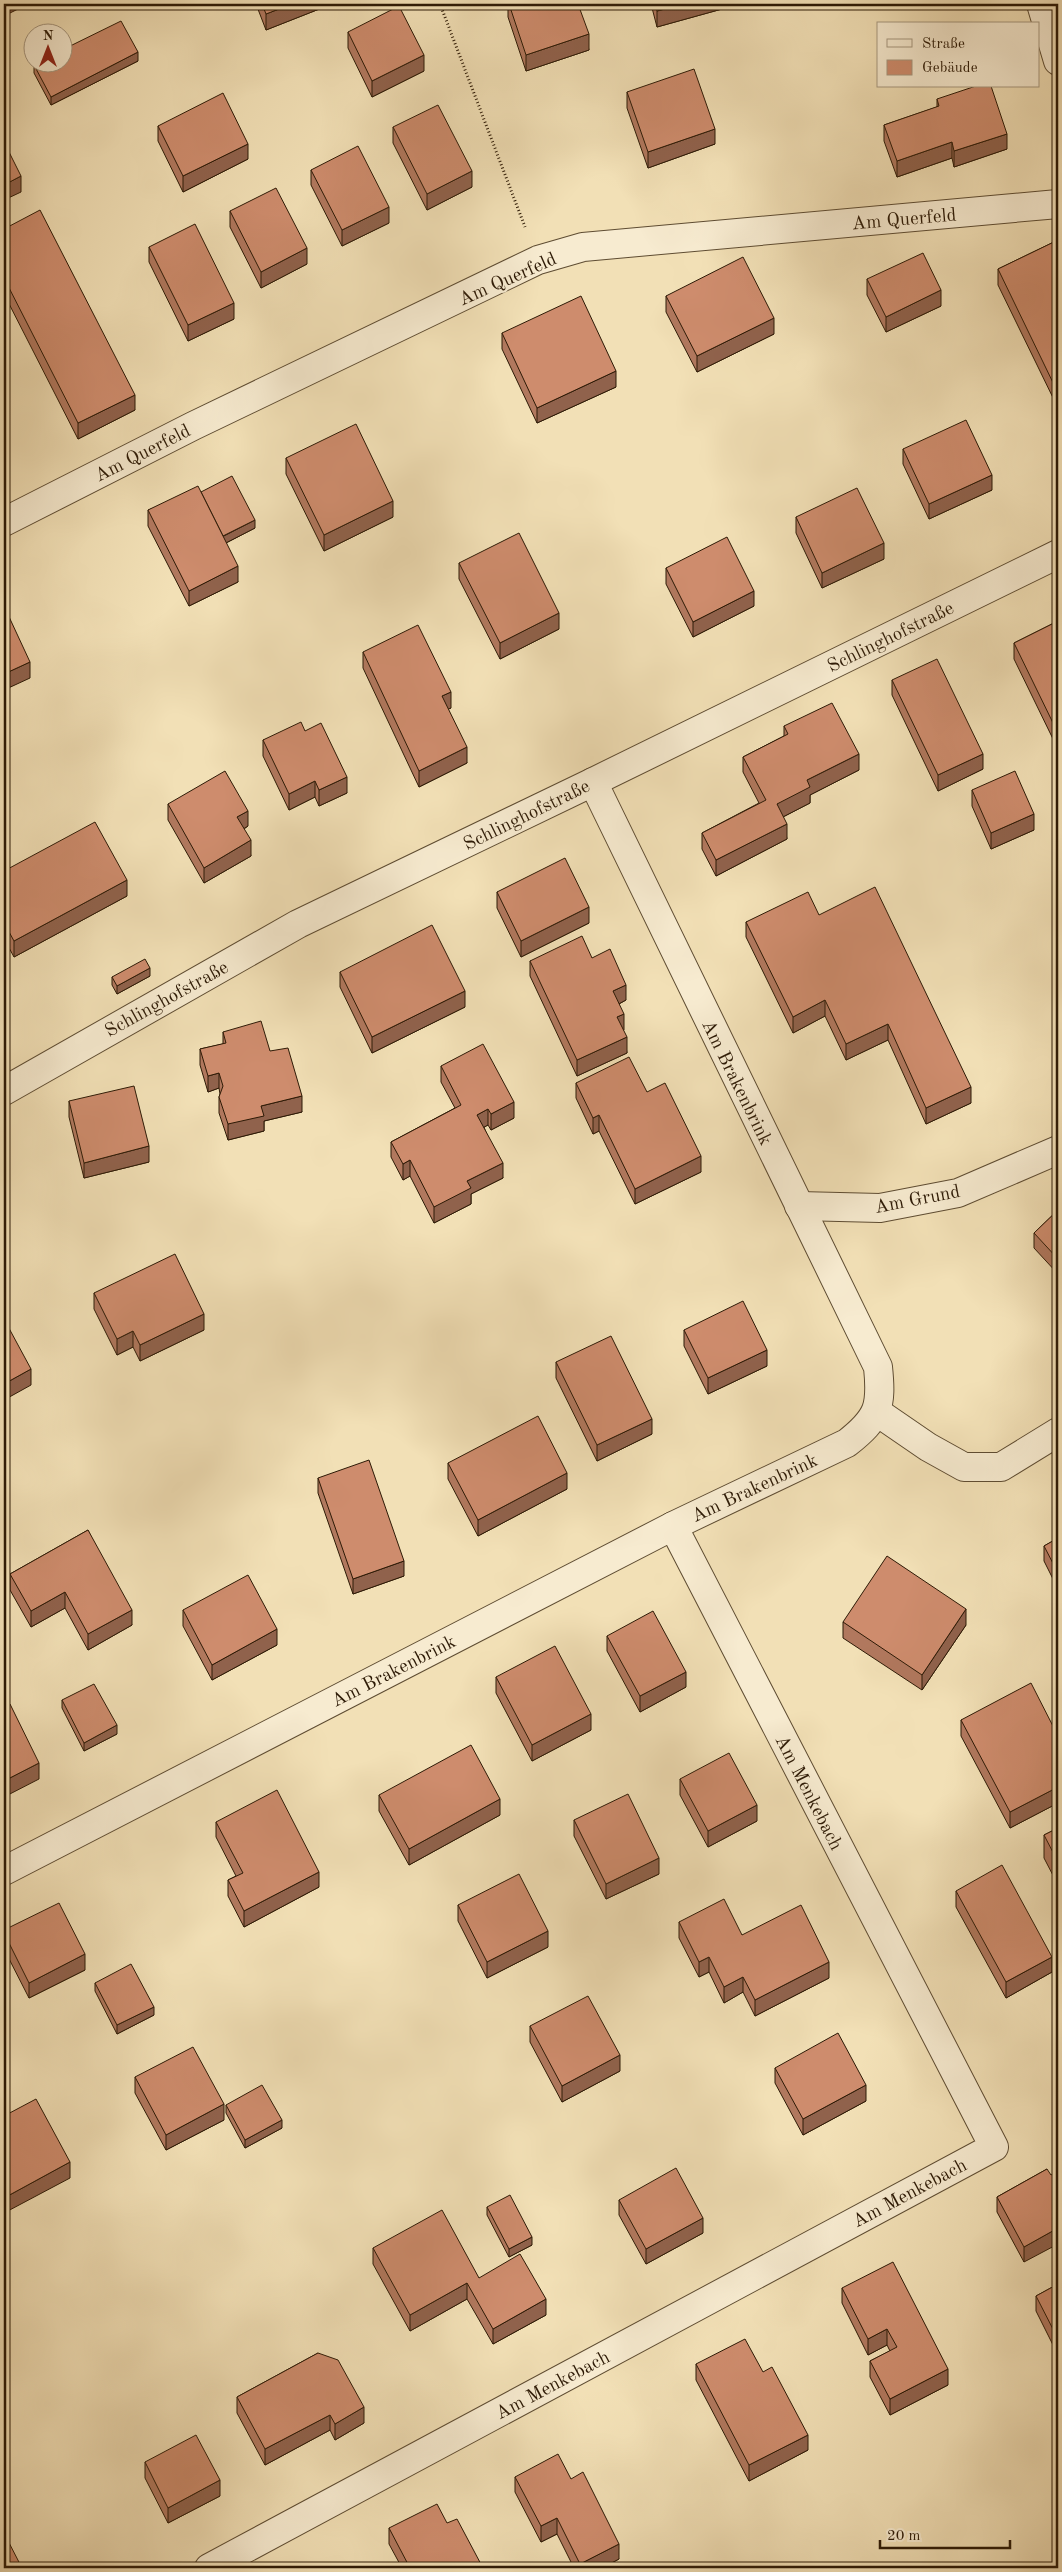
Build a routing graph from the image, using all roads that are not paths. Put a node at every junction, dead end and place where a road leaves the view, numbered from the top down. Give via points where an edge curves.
1 (1041, 4) edge
2 (1058, 61) edge
3 (1058, 204) edge
4 (4, 522) edge
5 (1058, 554) edge
6 (593, 782) junction
7 (4, 1091) edge
8 (1058, 1150) edge
9 (799, 1206) junction
10 (877, 1412) junction
11 (1058, 1432) edge
12 (673, 1526) junction
13 (4, 1870) edge
14 (209, 2568) edge

1 - 2 street
3 - 4 street, Am Querfeld via 583,247 538,260 202,422
5 - 6 street, Schlinghofstraße
6 - 7 street, Schlinghofstraße via 298,924
6 - 9 street, Am Brakenbrink
8 - 9 street, Am Grund via 958,1193 880,1208
9 - 10 street, Am Brakenbrink via 878,1366 881,1393
10 - 11 street via 964,1467 1001,1467
10 - 12 street, Am Brakenbrink via 866,1428 847,1443
12 - 13 street, Am Brakenbrink
12 - 14 street, Am Menkebach via 994,2147

